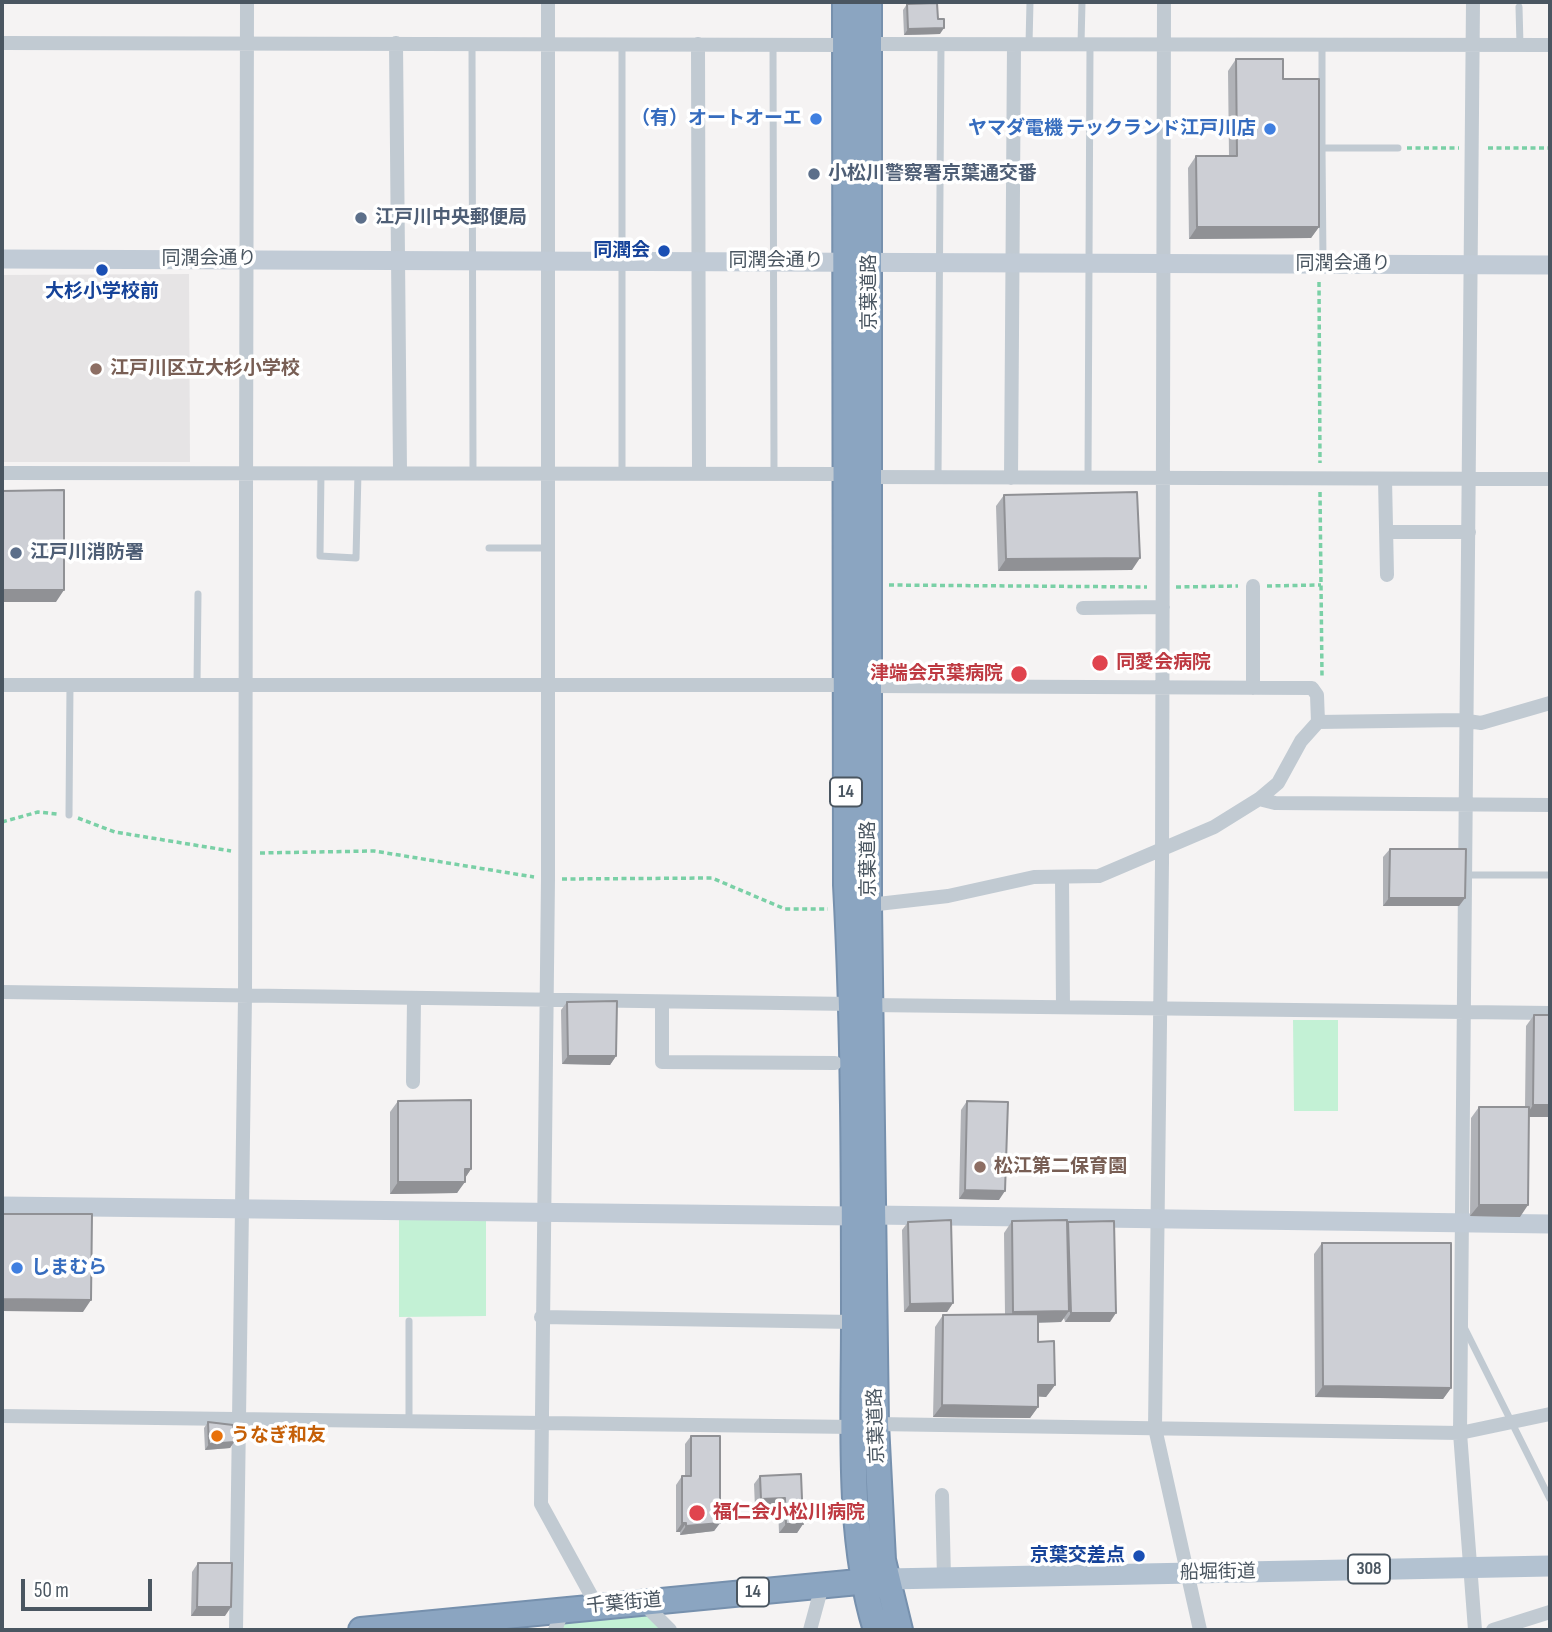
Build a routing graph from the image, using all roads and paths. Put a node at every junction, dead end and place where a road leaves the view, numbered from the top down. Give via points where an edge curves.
1 (247, 2) edge
2 (548, 2) edge
3 (845, 2) edge
4 (869, 2) edge
5 (1030, 2) edge
6 (1082, 2) edge
7 (1164, 2) edge
8 (1473, 2) edge
9 (1519, 7) dead end
10 (246, 42) junction
11 (2, 43) edge
12 (396, 43) junction
13 (472, 43) junction
14 (548, 43) junction
15 (622, 44) junction
16 (698, 44) junction
17 (940, 44) junction
18 (773, 45) junction
19 (857, 45) junction
20 (1021, 45) junction
21 (1086, 45) junction
22 (1164, 45) junction
23 (1322, 45) junction
24 (1472, 45) junction
25 (1520, 45) junction
26 (1550, 45) edge
27 (1322, 148) junction
28 (1398, 148) dead end
29 (2, 259) edge
30 (245, 260) junction
31 (398, 260) junction
32 (472, 260) junction
33 (547, 261) junction
34 (622, 261) junction
35 (698, 261) junction
36 (774, 261) junction
37 (843, 261) junction
38 (870, 261) junction
39 (939, 262) junction
40 (1014, 262) junction
41 (1091, 263) junction
42 (1164, 263) junction
43 (1321, 264) junction
44 (1471, 264) junction
45 (1550, 265) edge
46 (245, 471) junction
47 (321, 471) junction
48 (358, 471) junction
49 (400, 471) junction
50 (472, 472) junction
51 (547, 472) junction
52 (622, 472) junction
53 (2, 473) edge
54 (699, 473) junction
55 (774, 473) junction
56 (845, 474) junction
57 (870, 477) junction
58 (938, 477) junction
59 (1011, 478) junction
60 (1088, 478) junction
61 (1163, 478) junction
62 (1320, 478) junction
63 (1385, 479) junction
64 (1469, 479) junction
65 (1550, 479) edge
66 (1386, 532) junction
67 (1468, 532) junction
68 (489, 548) dead end
69 (547, 548) junction
70 (1387, 575) dead end
71 (869, 585) junction
72 (1321, 585) junction
73 (1253, 586) junction
74 (1163, 587) junction
75 (198, 594) dead end
76 (1163, 607) junction
77 (1083, 608) dead end
78 (71, 684) junction
79 (2, 685) edge
80 (197, 685) junction
81 (245, 685) junction
82 (547, 686) junction
83 (858, 686) junction
84 (1162, 688) junction
85 (1253, 688) junction
86 (1317, 695) junction
87 (1550, 703) edge
88 (1318, 722) junction
89 (1467, 722) junction
90 (1259, 799) junction
91 (1467, 804) junction
92 (1550, 805) edge
93 (69, 815) junction
94 (2, 822) edge
95 (1162, 849) junction
96 (244, 853) junction
97 (1466, 875) junction
98 (1550, 875) edge
99 (1062, 877) junction
100 (548, 879) junction
101 (859, 907) junction
102 (2, 992) edge
103 (245, 996) junction
104 (414, 999) junction
105 (546, 1001) junction
106 (662, 1002) junction
107 (861, 1005) junction
108 (1063, 1007) junction
109 (1161, 1008) junction
110 (1465, 1012) junction
111 (1550, 1013) edge
112 (835, 1063) dead end
113 (414, 1082) dead end
114 (2, 1206) edge
115 (243, 1208) junction
116 (543, 1211) junction
117 (863, 1216) junction
118 (1158, 1219) junction
119 (1464, 1223) junction
120 (1550, 1224) edge
121 (541, 1317) junction
122 (409, 1321) dead end
123 (854, 1322) junction
124 (1461, 1322) junction
125 (1550, 1415) edge
126 (2, 1416) edge
127 (239, 1417) junction
128 (409, 1419) junction
129 (540, 1421) junction
130 (1513, 1423) junction
131 (865, 1426) junction
132 (1155, 1428) junction
133 (1460, 1433) junction
134 (942, 1495) dead end
135 (1550, 1499) edge
136 (1550, 1566) edge
137 (1469, 1567) junction
138 (1188, 1573) junction
139 (944, 1578) junction
140 (875, 1581) junction
141 (822, 1586) junction
142 (642, 1602) junction
143 (597, 1606) junction
144 (1550, 1612) edge
145 (559, 1620) edge
146 (236, 1630) edge
147 (361, 1630) edge
148 (670, 1630) edge
149 (810, 1630) edge
150 (876, 1630) edge
151 (900, 1630) edge
152 (1200, 1630) edge
153 (1475, 1630) edge
154 (1493, 1630) edge

1 - 10 street
2 - 14 street
3 - 19 highway, 京葉道路 / 14
4 - 19 highway, 京葉道路 / 14
5 - 20 lane
6 - 21 lane
7 - 22 street
8 - 24 street
9 - 25 lane
10 - 11 street
10 - 12 street
10 - 30 street
12 - 13 street
12 - 31 street
13 - 14 street
13 - 32 lane
14 - 15 street
14 - 33 street
15 - 16 street
15 - 34 lane
16 - 18 street
16 - 35 street
17 - 19 street
17 - 20 street
17 - 39 lane
18 - 19 street
18 - 36 lane
19 - 37 highway, 京葉道路 / 14
19 - 38 highway, 京葉道路 / 14
20 - 21 street
20 - 40 street
21 - 22 street
21 - 41 lane
22 - 23 street
22 - 42 street
23 - 24 street
23 - 27 lane
24 - 25 street
24 - 44 street
25 - 26 street
27 - 28 lane
27 - 43 lane
29 - 30 street, 同潤会通り
30 - 31 street, 同潤会通り
30 - 46 street
31 - 32 street, 同潤会通り
31 - 49 street
32 - 33 street, 同潤会通り
32 - 50 lane
33 - 34 street, 同潤会通り
33 - 51 street
34 - 35 street, 同潤会通り
34 - 52 lane
35 - 36 street, 同潤会通り
35 - 54 street
36 - 37 street, 同潤会通り
36 - 55 lane
37 - 38 street, 同潤会通り
37 - 56 highway, 京葉道路 / 14
38 - 39 street, 同潤会通り
38 - 57 highway, 京葉道路 / 14
39 - 40 street, 同潤会通り
39 - 58 lane
40 - 41 street, 同潤会通り
40 - 59 street
41 - 42 street, 同潤会通り
41 - 60 lane
42 - 43 street, 同潤会通り
42 - 61 street
43 - 44 street, 同潤会通り
43 - 62 path
44 - 45 street, 同潤会通り
44 - 64 street
46 - 47 street
46 - 53 street
46 - 81 street
47 - 48 street
47 - 48 lane via 320,556 356,558
48 - 49 street
49 - 50 street
50 - 51 street
51 - 52 street
51 - 69 street
52 - 54 street
54 - 55 street
55 - 56 street
56 - 83 highway, 京葉道路 / 14
57 - 58 street
57 - 71 highway, 京葉道路 / 14
58 - 59 street
59 - 60 street
60 - 61 street
61 - 62 street
61 - 74 street
62 - 63 street
62 - 72 path
63 - 64 street
63 - 66 street
64 - 65 street
64 - 67 street
66 - 67 street
66 - 70 street
67 - 89 street
68 - 69 lane
69 - 82 street
71 - 74 path
71 - 83 highway, 京葉道路 / 14
72 - 73 path
72 - 86 path via 1322,683
73 - 74 path
73 - 85 street
74 - 76 street
75 - 80 lane
76 - 77 street
76 - 84 street
78 - 79 street
78 - 80 street
78 - 93 lane
80 - 81 street
81 - 82 street
81 - 96 street
82 - 83 street
82 - 100 street
83 - 84 street
83 - 101 highway, 京葉道路 / 14
84 - 85 street
84 - 95 street
85 - 86 street via 1312,688
86 - 88 street
87 - 89 street via 1510,717
88 - 89 street
88 - 90 street via 1301,741 1278,783
89 - 91 street
90 - 91 street via 1275,803
90 - 95 street via 1214,827
91 - 92 street
91 - 97 street
93 - 94 path via 38,811
93 - 96 path via 115,832
95 - 99 street via 1099,876
95 - 109 street
96 - 100 path via 374,851
96 - 103 street
97 - 98 lane
97 - 110 street
99 - 101 street via 1034,877
99 - 108 street
100 - 101 path via 712,878 785,909
100 - 105 street
101 - 107 highway, 京葉道路 / 14
102 - 103 street
103 - 104 street
103 - 115 street
104 - 105 street
104 - 113 street
105 - 106 street
105 - 116 street
106 - 107 street
106 - 112 street via 662,1062
107 - 108 street
107 - 117 highway, 京葉道路 / 14
108 - 109 street
109 - 110 street
109 - 118 street
110 - 111 street
110 - 119 street
114 - 115 street
115 - 116 street
115 - 127 street
116 - 117 street
116 - 121 street
117 - 118 street
117 - 123 highway, 京葉道路 / 14
117 - 131 highway, 京葉道路 / 14
118 - 119 street
118 - 132 street
119 - 120 street
119 - 124 street
121 - 123 street
121 - 129 street
122 - 128 lane
123 - 131 highway, 京葉道路 / 14
124 - 130 lane
124 - 133 street
125 - 130 street
126 - 127 street
127 - 128 street
127 - 146 street
128 - 129 street
129 - 131 street
129 - 143 street via 541,1504
130 - 133 street
130 - 135 lane
131 - 132 street
131 - 140 highway, 京葉道路 / 14
132 - 133 street
132 - 138 street
133 - 137 street
134 - 139 street
136 - 137 main road, 船堀街道 / 308
137 - 138 main road, 船堀街道 / 308
137 - 153 street
138 - 139 main road, 船堀街道 / 308
138 - 152 street
139 - 140 main road, 船堀街道 / 308
140 - 141 highway, 千葉街道 / 14
140 - 150 highway, 京葉道路 / 14
140 - 151 highway, 京葉道路 / 14
141 - 142 highway, 千葉街道 / 14
141 - 149 street
142 - 143 highway, 千葉街道 / 14
142 - 148 street
143 - 145 highway, 千葉街道 / 14
144 - 154 street
145 - 147 highway, 千葉街道 / 14

